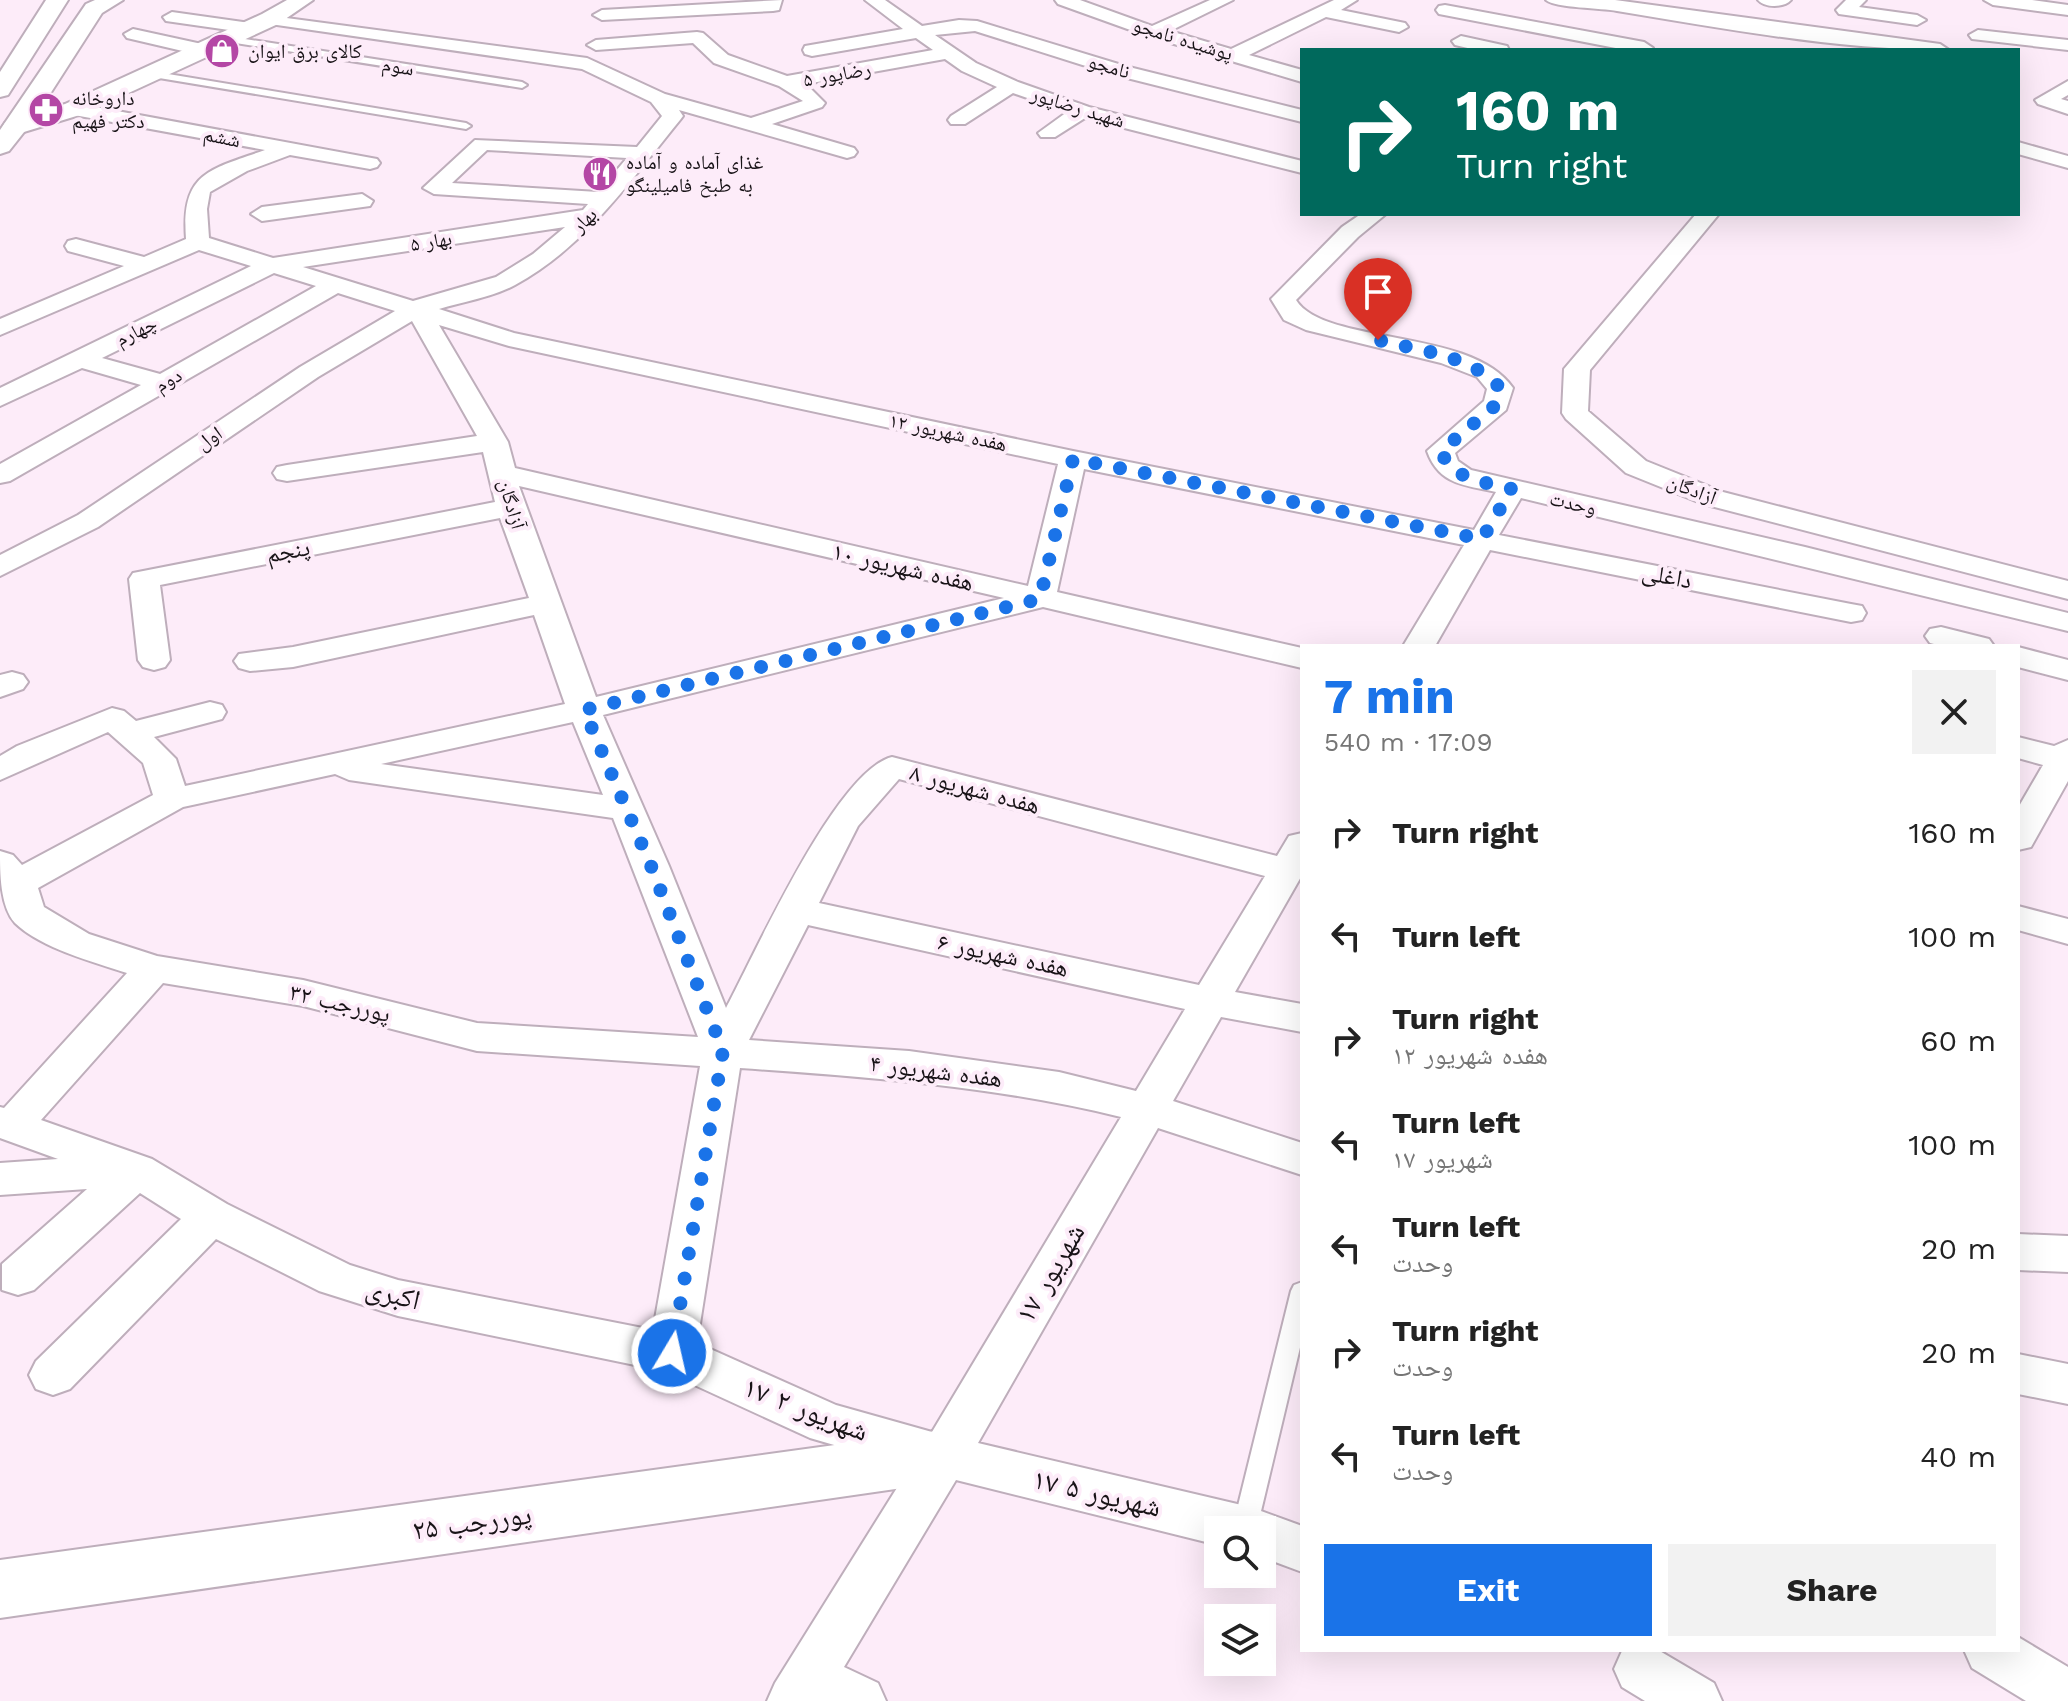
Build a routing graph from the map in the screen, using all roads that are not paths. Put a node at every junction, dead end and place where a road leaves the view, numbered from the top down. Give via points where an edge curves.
1 (302, 0) edge
2 (874, 0) edge
3 (1224, 0) edge
4 (1348, 0) edge
5 (1555, 0) edge
6 (1716, 0) edge
7 (1767, 0) edge
8 (1782, 0) edge
9 (1857, 0) edge
10 (1993, 0) edge
11 (1073, 1) edge
12 (773, 3) edge
13 (103, 4) edge
14 (54, 6) edge
15 (600, 8) edge
16 (2065, 8) edge
17 (1445, 10) dead end
18 (916, 11) dead end
19 (1325, 12) junction
20 (892, 14) junction
21 (172, 17) dead end
22 (863, 18) dead end
23 (1692, 18) junction
24 (1917, 20) dead end
25 (260, 24) junction
26 (1595, 25) dead end
27 (1399, 27) dead end
28 (2068, 30) edge
29 (916, 32) junction
30 (1153, 32) junction
31 (1800, 32) junction
32 (1667, 33) junction
33 (133, 34) dead end
34 (226, 39) junction
35 (1461, 41) dead end
36 (2068, 45) edge
37 (1889, 47) edge
38 (1491, 48) edge
39 (1637, 48) edge
40 (1644, 48) edge
41 (1790, 48) edge
42 (204, 50) junction
43 (812, 50) dead end
44 (947, 53) junction
45 (591, 55) junction
46 (1234, 55) junction
47 (60, 62) junction
48 (18, 64) junction
49 (150, 74) junction
50 (1300, 75) edge
51 (786, 82) junction
52 (522, 85) dead end
53 (1011, 86) junction
54 (2068, 87) edge
55 (0, 90) edge
56 (658, 98) junction
57 (2068, 108) edge
58 (74, 109) junction
59 (1082, 111) junction
60 (1300, 116) edge
61 (958, 120) dead end
62 (751, 125) junction
63 (466, 126) dead end
64 (1048, 133) dead end
65 (7, 137) edge
66 (286, 149) junction
67 (2020, 149) edge
68 (847, 152) dead end
69 (642, 153) junction
70 (370, 163) dead end
71 (1300, 166) edge
72 (1300, 166) edge
73 (2020, 166) edge
74 (2068, 166) edge
75 (1275, 179) dead end
76 (598, 208) junction
77 (262, 214) dead end
78 (1372, 216) edge
79 (1706, 216) edge
80 (198, 242) junction
81 (76, 246) dead end
82 (380, 248) junction
83 (144, 264) junction
84 (272, 265) junction
85 (336, 285) junction
86 (417, 308) junction
87 (0, 328) edge
88 (80, 359) junction
89 (163, 383) junction
90 (0, 398) edge
91 (494, 442) junction
92 (1073, 459) junction
93 (287, 473) dead end
94 (504, 474) junction
95 (0, 475) edge
96 (1512, 489) junction
97 (511, 507) junction
98 (1482, 539) junction
99 (0, 567) edge
100 (2068, 590) edge
101 (1040, 599) junction
102 (544, 604) junction
103 (1851, 613) dead end
104 (2068, 622) edge
105 (1941, 636) dead end
106 (1420, 644) edge
107 (1971, 644) edge
108 (1300, 658) edge
109 (2020, 658) edge
110 (154, 660) dead end
111 (250, 661) dead end
112 (2068, 670) edge
113 (584, 710) junction
114 (210, 712) dead end
115 (119, 726) junction
116 (2020, 747) edge
117 (2067, 757) edge
118 (324, 766) junction
119 (0, 770) edge
120 (172, 799) junction
121 (627, 809) junction
122 (2020, 836) edge
123 (1294, 857) edge
124 (9, 873) edge
125 (796, 910) junction
126 (2020, 919) edge
127 (2068, 932) edge
128 (154, 968) junction
129 (1209, 1001) junction
130 (1300, 1018) edge
131 (723, 1051) junction
132 (1146, 1108) junction
133 (6, 1124) edge
134 (1300, 1158) edge
135 (137, 1170) junction
136 (5, 1182) edge
137 (211, 1216) junction
138 (2020, 1252) edge
139 (2068, 1254) edge
140 (18, 1277) dead end
141 (1300, 1301) edge
142 (672, 1353) junction
143 (2020, 1374) edge
144 (53, 1375) dead end
145 (2068, 1384) edge
146 (944, 1456) junction
147 (1255, 1516) edge
148 (1204, 1519) edge
149 (1276, 1540) edge
150 (1300, 1548) edge
151 (0, 1589) edge
152 (1994, 1652) edge
153 (1641, 1669) dead end
154 (801, 1690) edge
155 (2068, 1697) edge
156 (859, 1701) edge
157 (1695, 1701) edge

1 - 25 street
2 - 20 street, شهید رضاپور
3 - 30 street
4 - 19 street
5 - 23 street
6 - 23 street
7 - 8 street
9 - 24 street via 1845,10
10 - 16 street
11 - 30 street, پوشیده نامجو
12 - 15 street
13 - 14 street
13 - 47 street
14 - 48 street
15 - 45 street via 604,26
17 - 39 street
18 - 20 street
19 - 27 street
19 - 46 street
20 - 22 street
20 - 29 street, شهید رضاپور
21 - 25 street
23 - 31 street
23 - 32 street
25 - 34 street
25 - 45 street
26 - 32 street
28 - 36 street via 1982,28
29 - 43 street, نامجو
29 - 44 street, شهید رضاپور
29 - 60 street, نامجو via 977,26 1118,70
30 - 46 street, پوشیده نامجو
31 - 37 street
31 - 41 street
32 - 40 street
33 - 42 street
34 - 42 street
34 - 52 lane, سوم
35 - 38 street
42 - 49 street
44 - 51 street, رضاپور ۵
44 - 53 street, شهید رضاپور
45 - 51 street, رضاپور ۵ via 697,37 721,59
45 - 56 street
46 - 50 street, پوشیده نامجو
47 - 48 street
47 - 65 street
48 - 55 street
49 - 58 street
49 - 63 lane
51 - 62 street via 815,103
53 - 59 street, شهید رضاپور
53 - 61 street
54 - 57 street via 2045,100
56 - 62 street
56 - 69 street, بهار via 673,116
58 - 65 street
58 - 66 street, ششم
59 - 64 street
59 - 71 street, شهید رضاپور
62 - 68 street
66 - 70 street, ششم
66 - 80 street via 201,187
67 - 74 street
69 - 76 street, بهار
69 - 76 street via 482,144 434,188
72 - 75 street
73 - 74 street
76 - 82 street, بهار ۵
76 - 86 street, بهار via 541,259 504,282
77 - 82 street via 358,191
78 - 96 street, وحدت via 1283,299 1293,315 1315,325 1486,372 1500,388 1497,404 1441,451 1446,465 1462,476
79 - 100 street, آزادگان via 1577,369 1575,413 1636,467 1713,498
80 - 83 street
80 - 84 street, هفده شهریور ۱۲
81 - 83 street
82 - 84 street, بهار ۵
83 - 87 street
84 - 85 street, هفده شهریور ۱۲
84 - 88 street, چهارم
85 - 86 street, هفده شهریور ۱۲
85 - 89 street, دوم
86 - 91 street, آزادگان
86 - 92 street, هفده شهریور ۱۲ via 509,339
86 - 99 street, اول via 284,388 88,521
88 - 89 street
88 - 90 street, چهارم
89 - 95 street, دوم
91 - 93 street
91 - 94 street, آزادگان
92 - 98 street, هفده شهریور ۱۲
92 - 101 street
94 - 97 street, آزادگان
94 - 101 street, هفده شهریور ۱۰
96 - 98 street
96 - 104 street, وحدت
97 - 102 street, آزادگان
97 - 110 street, پنجم via 144,579
98 - 103 street, داغلی
98 - 106 street
101 - 108 street, هفده شهریور ۱۰
101 - 113 street
102 - 111 street via 293,657
102 - 113 street, آزادگان
105 - 107 street
109 - 112 street
113 - 118 street
113 - 121 street, آزادگان
114 - 115 street
115 - 119 street via 29,753
115 - 120 street via 159,759
116 - 117 street
117 - 122 street
118 - 120 street
118 - 121 street
120 - 124 street
121 - 131 street, آزادگان
123 - 125 street, هفده شهریور ۸ via 892,767 842,823
123 - 129 street, ۱۷ شهریور
124 - 128 street, پوررجب ۳۲ via 28,914 76,943
125 - 129 street, هفده شهریور ۶
125 - 131 street, هفده شهریور ۸
126 - 127 street
128 - 131 street, پوررجب ۳۲ via 303,993 477,1037
128 - 133 street
129 - 130 street, هفده شهریور ۶
129 - 132 street, ۱۷ شهریور
131 - 132 street, هفده شهریور ۴ via 909,1065 1059,1087
131 - 142 street
132 - 134 street, هفده شهریور ۴
132 - 146 street, ۱۷ شهریور
133 - 135 street, اکبری
135 - 136 street
135 - 137 street, اکبری
135 - 140 street
137 - 142 street, اکبری via 335,1278 398,1298
137 - 144 street
138 - 139 street
141 - 147 lane
142 - 146 street, ۱۷ شهریور ۲ via 827,1423
143 - 145 street
146 - 148 street, ۱۷ شهریور ۵
146 - 151 street, پوررجب ۲۵
146 - 154 street, ۱۷ شهریور
149 - 150 street, ۱۷ شهریور ۵
152 - 155 street
153 - 157 street
154 - 156 street

